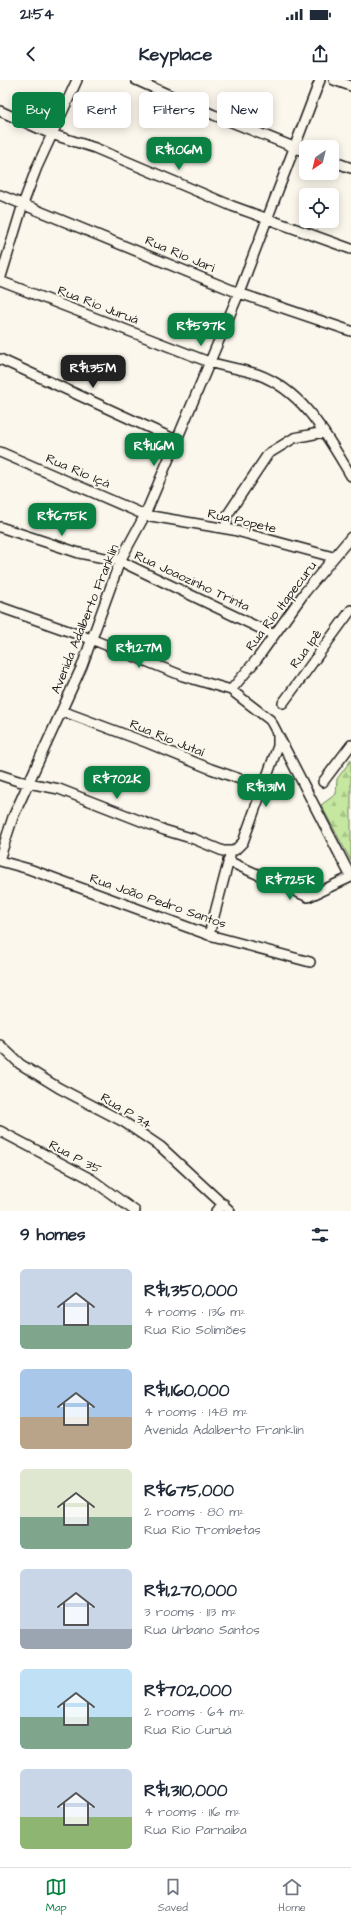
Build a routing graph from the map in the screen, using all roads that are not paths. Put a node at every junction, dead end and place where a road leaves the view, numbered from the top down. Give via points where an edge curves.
1 (77, 80) edge
2 (136, 80) edge
3 (320, 80) edge
4 (334, 80) edge
5 (351, 86) edge
6 (0, 111) edge
7 (51, 134) junction
8 (295, 148) junction
9 (299, 149) edge
10 (339, 164) edge
11 (351, 168) edge
12 (0, 195) edge
13 (23, 204) junction
14 (267, 219) junction
15 (351, 249) edge
16 (0, 281) edge
17 (240, 293) junction
18 (351, 331) edge
19 (0, 359) edge
20 (210, 362) junction
21 (324, 432) junction
22 (176, 440) junction
23 (0, 452) edge
24 (351, 476) edge
25 (144, 515) junction
26 (0, 527) edge
27 (227, 529) junction
28 (351, 537) edge
29 (333, 557) junction
30 (120, 561) junction
31 (0, 607) edge
32 (351, 610) edge
33 (274, 635) junction
34 (91, 639) junction
35 (231, 690) junction
36 (283, 704) dead end
37 (62, 712) junction
38 (278, 736) junction
39 (351, 744) edge
40 (0, 775) edge
41 (323, 782) dead end
42 (28, 783) junction
43 (263, 787) junction
44 (227, 851) junction
45 (0, 857) edge
46 (0, 861) edge
47 (228, 861) junction
48 (351, 877) edge
49 (209, 935) junction
50 (310, 962) dead end
51 (0, 1045) edge
52 (0, 1131) edge
53 (224, 1204) junction
54 (135, 1211) edge
55 (216, 1211) edge
56 (230, 1211) edge

1 - 7 street
2 - 8 street
3 - 8 street, Avenida Adalberto Franklin
4 - 5 street
6 - 7 street
7 - 13 street
7 - 14 street via 95,148
8 - 9 street
8 - 14 street, Avenida Adalberto Franklin
10 - 11 street
12 - 13 street, Rua Rio Jari
13 - 16 street
13 - 17 street, Rua Rio Jari
14 - 15 street
14 - 17 street, Avenida Adalberto Franklin
16 - 20 street, Rua Rio Juruá
17 - 18 street, Rua Rio Jari
17 - 20 street, Avenida Adalberto Franklin
19 - 22 street
20 - 21 street, Rua Rio Juruá via 258,374 274,383 305,406
20 - 22 street, Avenida Adalberto Franklin
21 - 24 street, Rua Rio Juruá
21 - 27 street via 294,438 268,454 226,517
22 - 25 street, Avenida Adalberto Franklin
23 - 25 street, Rua Rio Içá
25 - 27 street, Rua Popete
25 - 30 street, Avenida Adalberto Franklin
26 - 30 street, Rua Joaozinho Trinta via 79,553
27 - 29 street, Rua Popete
28 - 29 street, Rua Rio Itapecuru
29 - 33 street, Rua Rio Itapecuru
30 - 33 street, Rua Joaozinho Trinta
30 - 34 street, Avenida Adalberto Franklin
31 - 34 street
32 - 36 street, Rua Ipê
33 - 35 street, Rua Rio Itapecuru via 258,659
34 - 35 street via 182,676
34 - 37 street, Avenida Adalberto Franklin
35 - 38 street via 270,720
37 - 42 street, Avenida Adalberto Franklin
37 - 43 street, Rua Rio Jutaí
38 - 43 street via 278,746
38 - 48 street
39 - 41 street
40 - 42 street
42 - 44 street via 59,789 164,830
42 - 45 street, Avenida Adalberto Franklin
43 - 44 street via 243,842 235,850
44 - 47 street
46 - 49 street, Rua João Pedro Santos via 29,869
47 - 48 street via 308,898
47 - 49 street
49 - 50 street, Rua João Pedro Santos
51 - 53 street, Rua P 34 via 20,1064 124,1122 161,1147
52 - 54 street, Rua P 35 via 91,1179
53 - 55 street
53 - 56 street, Rua P 34

